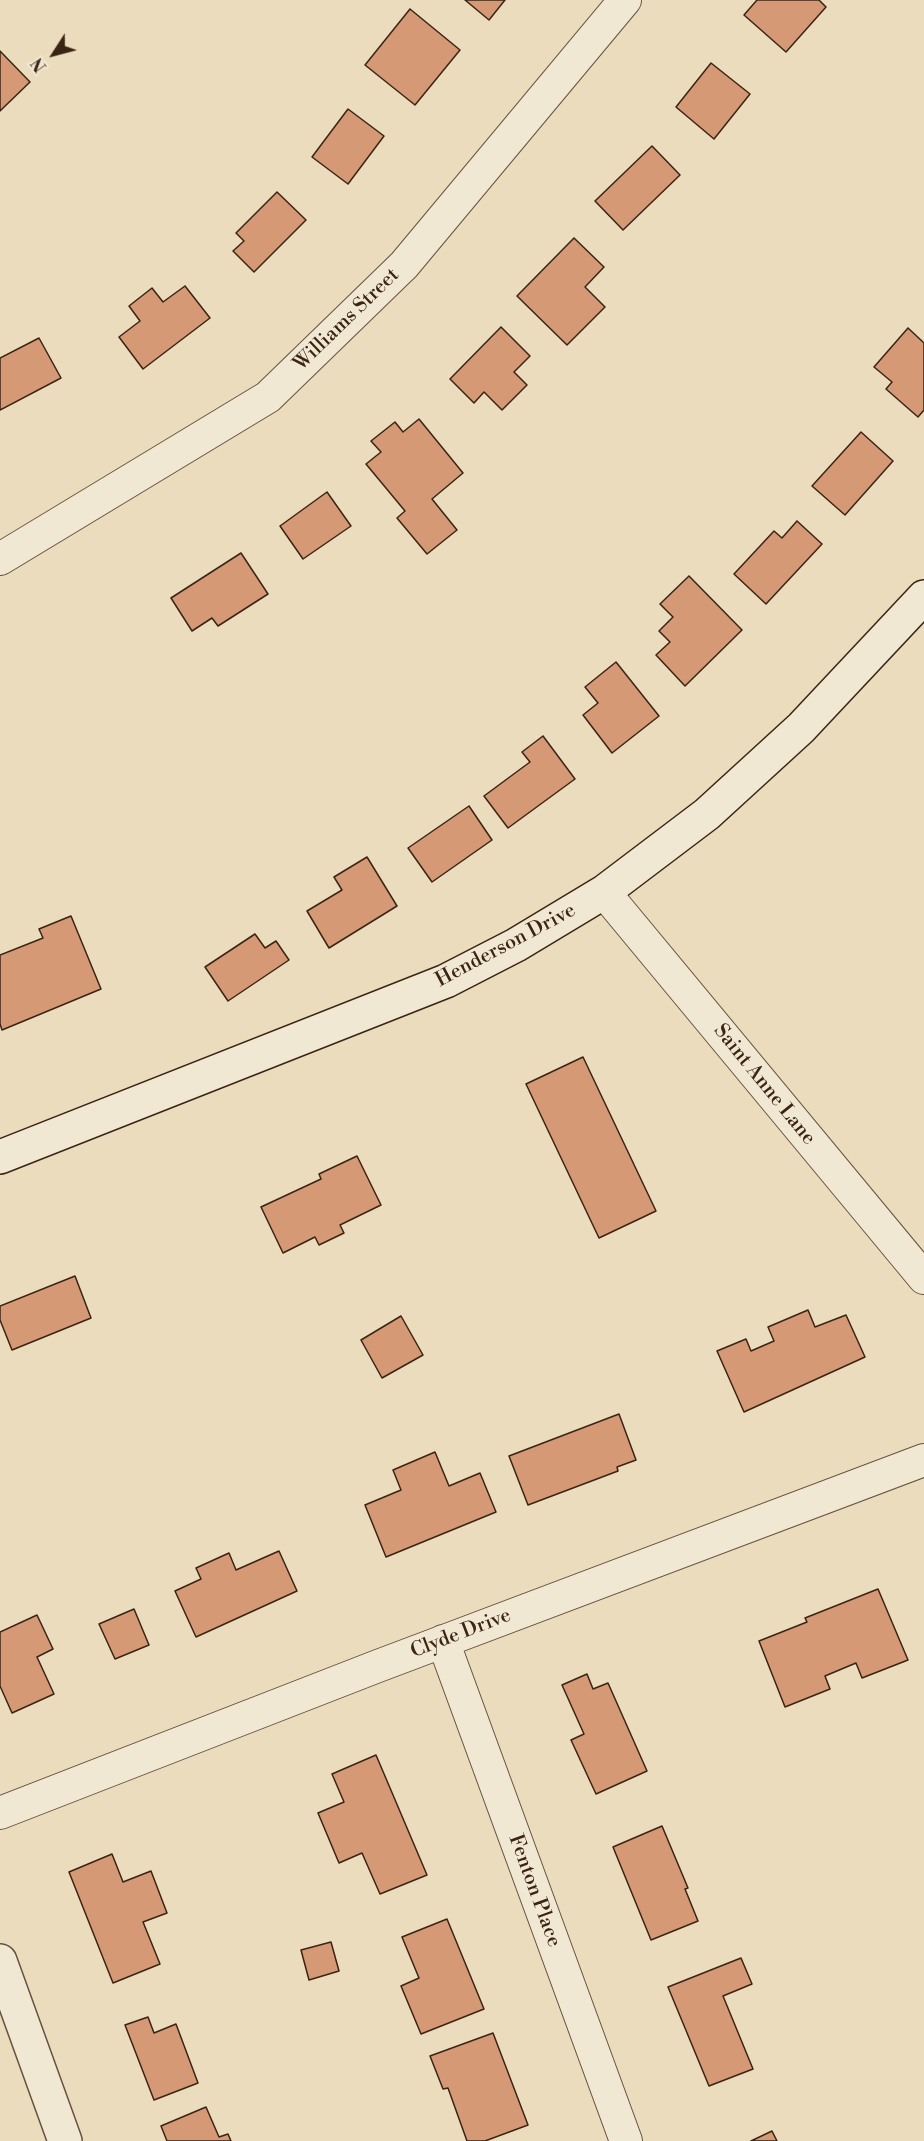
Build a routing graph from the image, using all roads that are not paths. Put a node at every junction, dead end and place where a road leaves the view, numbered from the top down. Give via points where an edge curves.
1 (625, 0) edge
2 (0, 559) edge
3 (924, 597) edge
4 (604, 892) junction
5 (0, 1157) edge
6 (924, 1278) edge
7 (924, 1460) edge
8 (443, 1641) junction
9 (0, 1813) edge
10 (0, 1961) edge
11 (65, 2141) edge
12 (626, 2141) edge

1 - 2 street, Williams Street via 404,265 268,397
3 - 4 main road, Henderson Drive via 793,736 707,814
4 - 5 main road, Henderson Drive via 446,981
4 - 6 street, Saint Anne Lane
7 - 8 street, Clyde Drive
8 - 9 street, Clyde Drive
8 - 12 street, Fenton Place
10 - 11 main road

